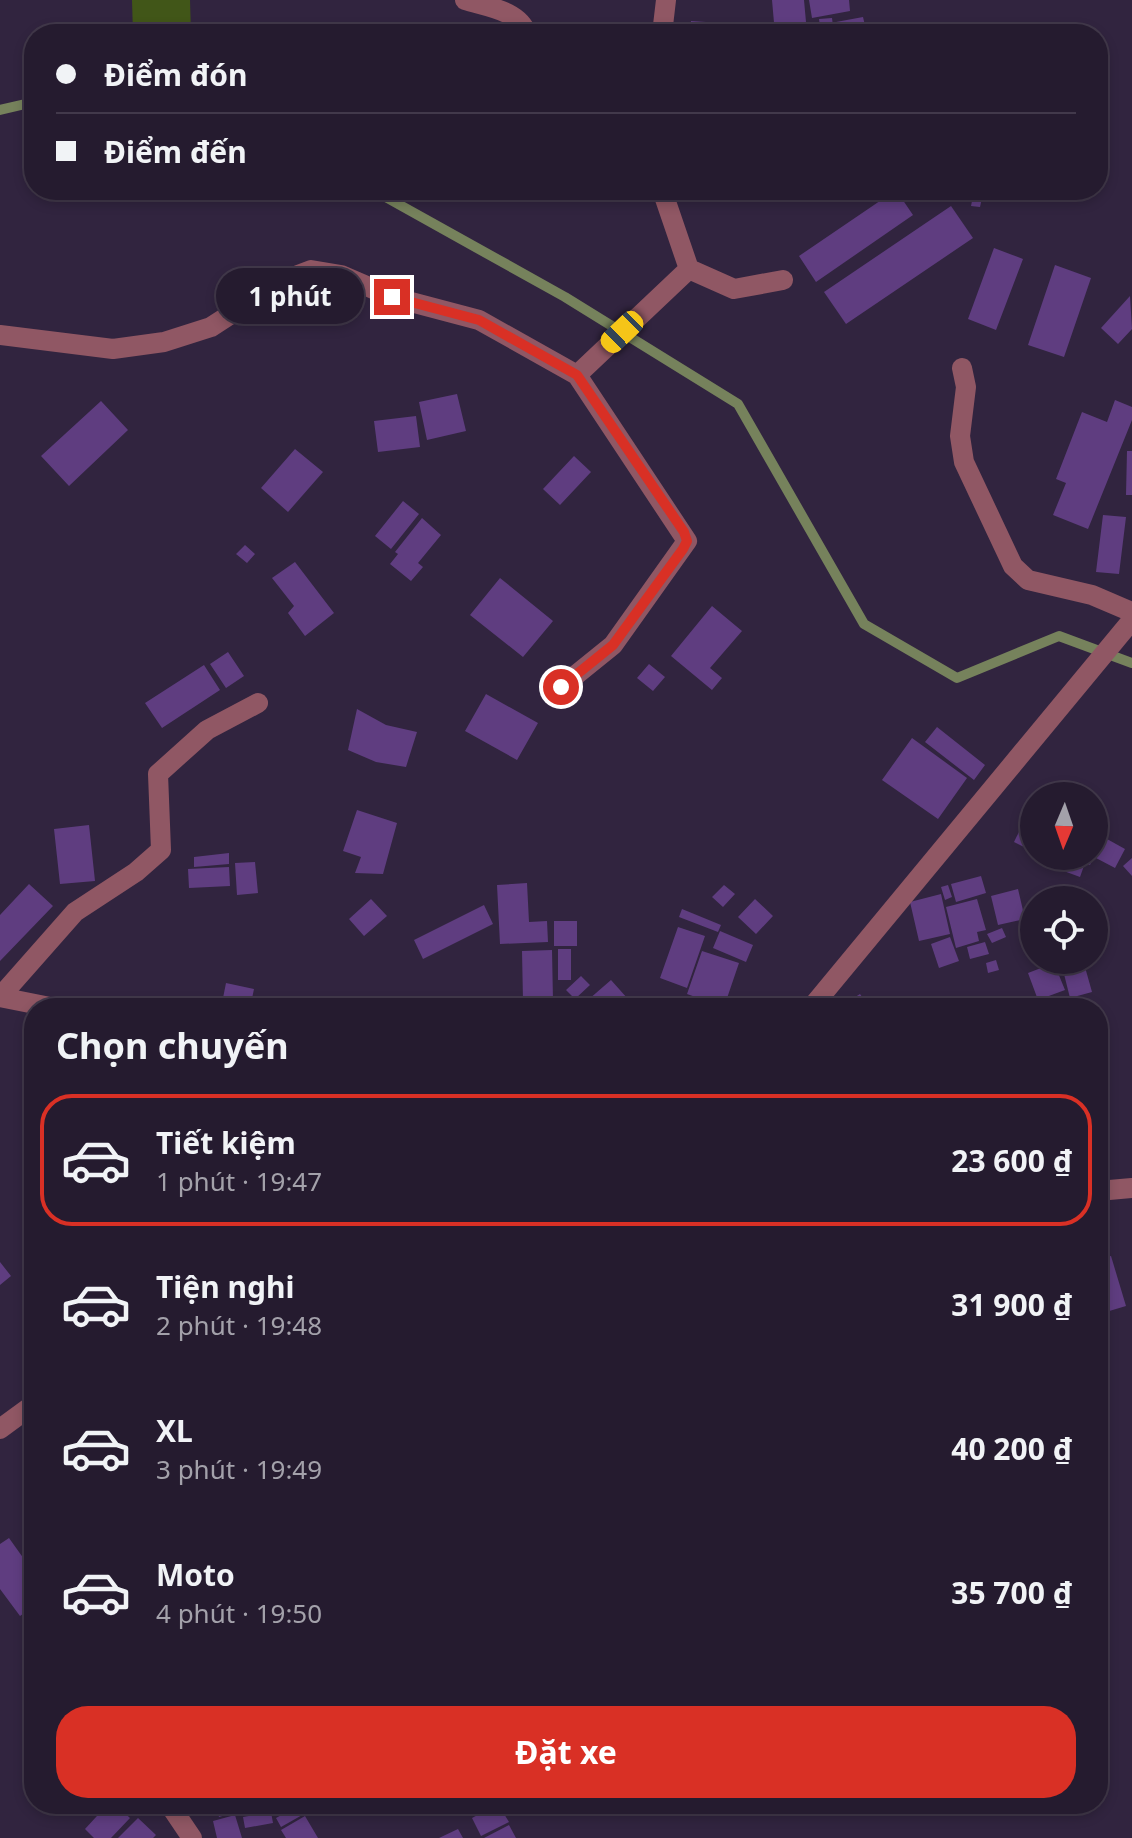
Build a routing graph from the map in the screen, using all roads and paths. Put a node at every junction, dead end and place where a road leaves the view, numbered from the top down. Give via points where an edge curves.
1 (465, 0) edge
2 (666, 0) edge
3 (523, 24) edge
4 (663, 24) edge
5 (665, 200) edge
6 (689, 269) junction
7 (783, 280) dead end
8 (0, 335) edge
9 (962, 368) dead end
10 (577, 375) junction
11 (1132, 612) edge
12 (1126, 628) edge
13 (561, 687) dead end
14 (258, 703) dead end
15 (0, 997) edge
16 (819, 998) edge
17 (24, 1002) edge
18 (1132, 1188) edge
19 (1108, 1190) edge
20 (24, 1411) edge
21 (0, 1429) edge
22 (176, 1814) edge
23 (192, 1838) edge

1 - 3 street via 506,12
2 - 4 street
5 - 6 street
6 - 7 street via 734,289
6 - 10 street
8 - 10 street via 113,349 164,342 211,327 282,281 311,270 479,320
9 - 11 street via 964,462 1013,566 1028,580 1092,595
10 - 13 street via 687,541 613,645
12 - 16 street
14 - 15 street via 207,730 158,774 161,850 75,912
15 - 17 street
18 - 19 street
20 - 21 street
22 - 23 street

